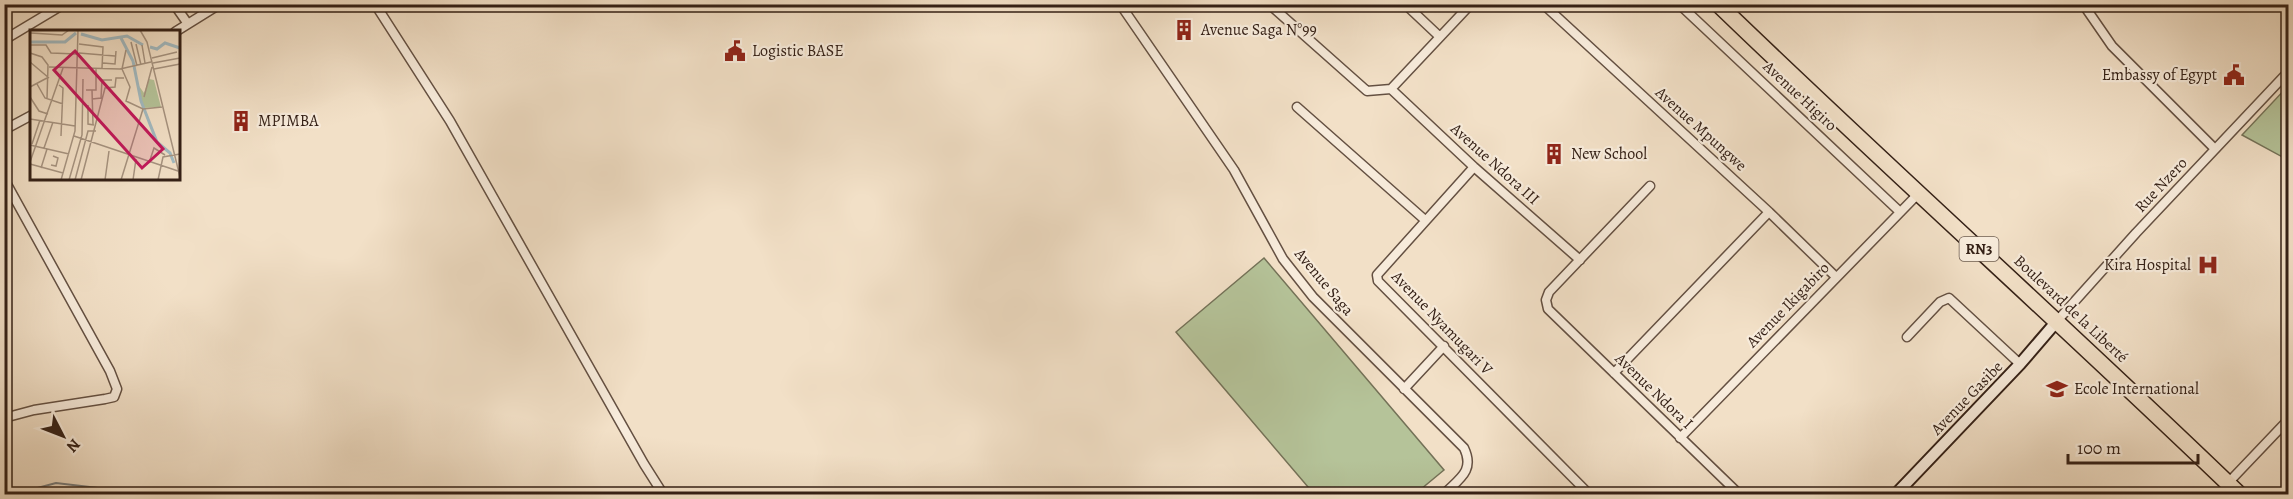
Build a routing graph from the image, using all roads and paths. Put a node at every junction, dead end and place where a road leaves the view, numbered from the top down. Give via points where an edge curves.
1 (64, 4) edge
2 (174, 4) edge
3 (220, 4) edge
4 (375, 4) edge
5 (1120, 4) edge
6 (1269, 4) edge
7 (1405, 4) edge
8 (1471, 4) edge
9 (1543, 4) edge
10 (1679, 4) edge
11 (1718, 4) edge
12 (2083, 4) edge
13 (188, 24) junction
14 (178, 30) edge
15 (1440, 37) junction
16 (4, 40) edge
17 (2289, 72) edge
18 (1391, 89) junction
19 (1297, 107) dead end
20 (30, 116) edge
21 (4, 130) edge
22 (2215, 149) junction
23 (1474, 167) junction
24 (4, 178) edge
25 (1650, 186) dead end
26 (1918, 194) junction
27 (1899, 211) junction
28 (1769, 212) junction
29 (1425, 220) junction
30 (1580, 260) junction
31 (1836, 277) junction
32 (2057, 321) junction
33 (1907, 337) dead end
34 (1444, 346) junction
35 (2020, 364) junction
36 (1614, 373) junction
37 (1404, 388) junction
38 (4, 417) edge
39 (2289, 420) edge
40 (1680, 438) junction
41 (2228, 483) junction
42 (663, 495) edge
43 (1444, 495) edge
44 (1589, 495) edge
45 (1739, 495) edge
46 (1896, 495) edge
47 (2240, 495) edge

1 - 16 street
2 - 13 street
3 - 13 street
4 - 42 street via 450,121
5 - 37 street, Avenue Saga via 1234,170 1284,259 1313,297
6 - 18 street via 1367,91
7 - 15 street
8 - 15 street
9 - 28 street, Avenue Mpungwe
10 - 27 street, Avenue Higiro
11 - 26 highway, Boulevard de la Liberté / RN3
12 - 22 street via 2112,46
13 - 14 street
15 - 18 street
17 - 22 street, Rue Nzero
18 - 23 street, Avenue Ndora III
19 - 29 street
20 - 21 street
22 - 32 street, Rue Nzero
23 - 29 street, Avenue Nyamugari V
23 - 30 street, Avenue Ndora III
24 - 38 street via 117,389 114,397
25 - 30 street
26 - 27 street, Avenue Ikigabiro
26 - 32 highway, Boulevard de la Liberté / RN3
27 - 31 street, Avenue Ikigabiro
28 - 31 street, Avenue Mpungwe
28 - 36 street
29 - 34 street, Avenue Nyamugari V via 1377,275 1378,281
30 - 36 street, Avenue Ndora I via 1549,292 1548,309
31 - 40 street, Avenue Ikigabiro
32 - 35 street, Avenue Gasibe
32 - 41 highway, Boulevard de la Liberté / RN3
33 - 35 street via 1940,302 1949,298
34 - 37 street
34 - 44 street, Avenue Nyamugari V
35 - 46 street, Avenue Gasibe
36 - 40 street, Avenue Ndora I
37 - 43 street, Avenue Saga via 1468,456 1466,472
39 - 41 street
40 - 45 street, Avenue Ndora I
41 - 47 highway, Boulevard de la Liberté / RN3

